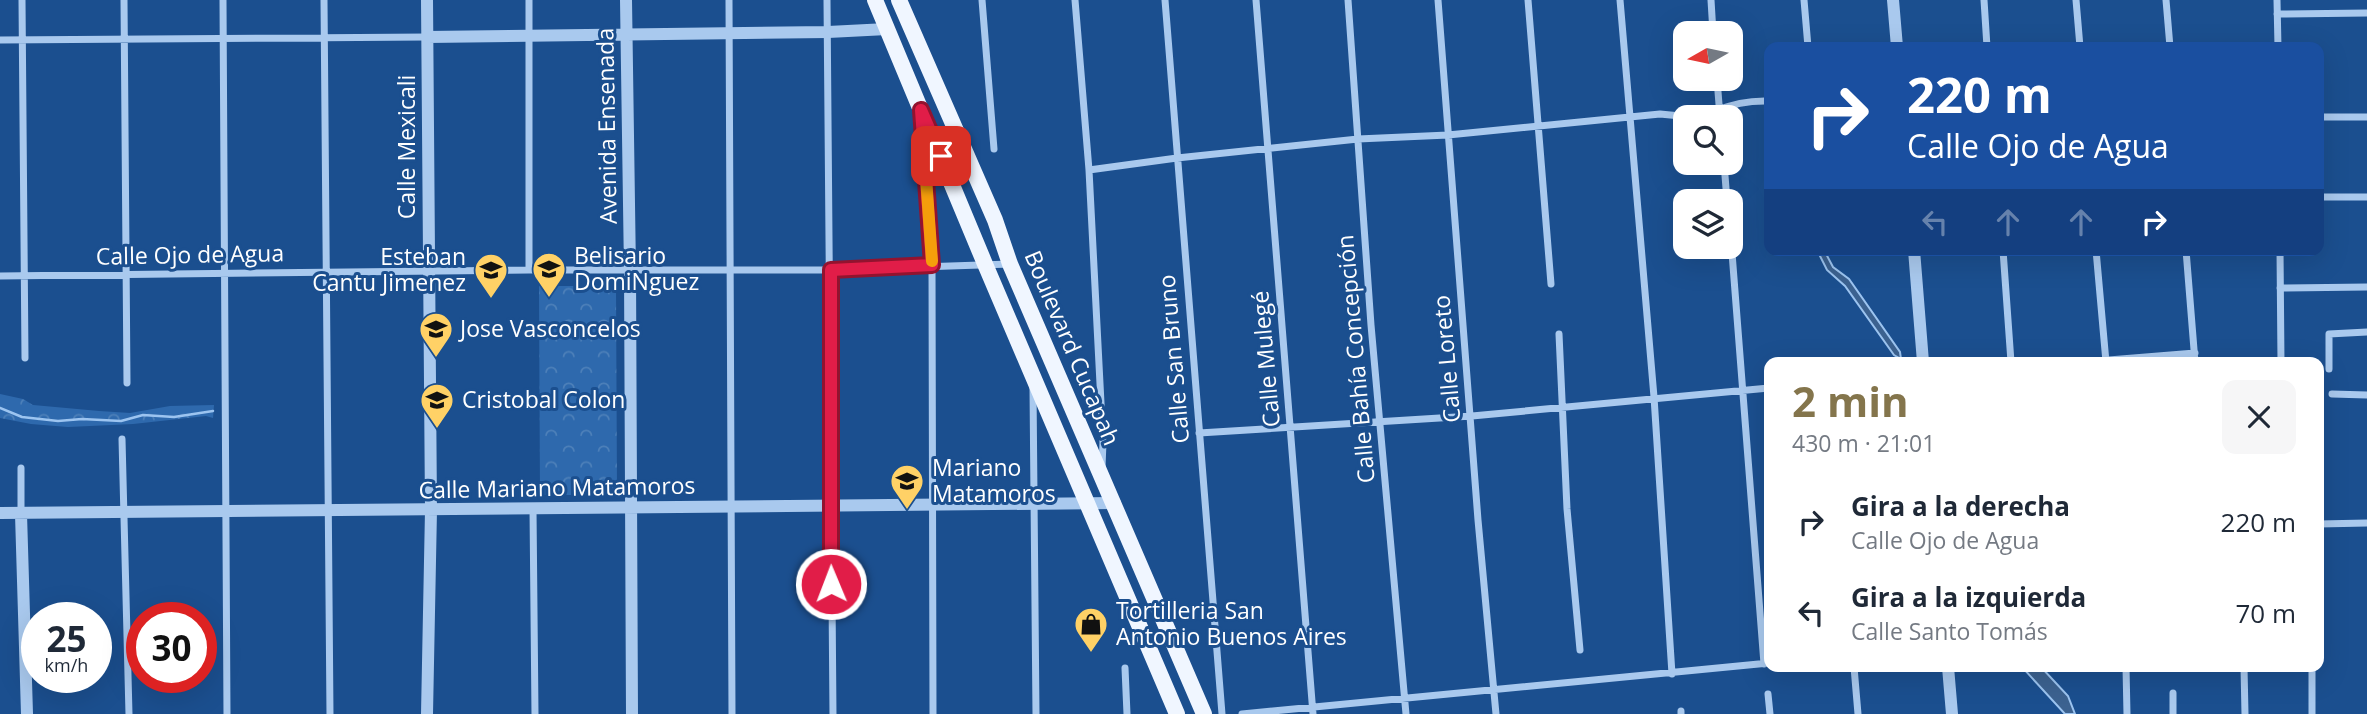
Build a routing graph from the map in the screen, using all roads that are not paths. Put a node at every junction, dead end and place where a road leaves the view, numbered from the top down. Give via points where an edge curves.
1 (22, 0) edge
2 (124, 0) edge
3 (223, 0) edge
4 (324, 0) edge
5 (427, 0) edge
6 (529, 0) edge
7 (626, 0) edge
8 (729, 0) edge
9 (827, 0) edge
10 (875, 0) edge
11 (899, 0) edge
12 (982, 0) edge
13 (1075, 0) edge
14 (1165, 0) edge
15 (1256, 0) edge
16 (1348, 0) edge
17 (1438, 0) edge
18 (1528, 0) edge
19 (1620, 0) edge
20 (1711, 0) edge
21 (1804, 0) edge
22 (1894, 0) edge
23 (1984, 0) edge
24 (2076, 0) edge
25 (2166, 0) edge
26 (2277, 0) edge
27 (2367, 13) edge
28 (2277, 14) junction
29 (1712, 21) edge
30 (887, 29) junction
31 (828, 32) junction
32 (730, 33) junction
33 (627, 35) junction
34 (530, 36) junction
35 (427, 37) junction
36 (124, 38) junction
37 (224, 38) junction
38 (325, 38) junction
39 (0, 40) edge
40 (23, 40) junction
41 (1808, 42) edge
42 (1897, 42) edge
43 (1987, 42) edge
44 (2080, 42) edge
45 (2170, 42) edge
46 (2278, 42) edge
47 (1764, 101) edge
48 (1731, 105) edge
49 (921, 110) junction
50 (1673, 115) edge
51 (2324, 117) edge
52 (2367, 117) edge
53 (1629, 118) junction
54 (1539, 125) junction
55 (1448, 135) junction
56 (1358, 139) junction
57 (994, 149) dead end
58 (1267, 149) junction
59 (1177, 158) junction
60 (1089, 170) junction
61 (2324, 197) edge
62 (2367, 197) edge
63 (995, 220) junction
64 (970, 226) junction
65 (1914, 256) edge
66 (2003, 256) edge
67 (2097, 256) edge
68 (2187, 256) edge
69 (2280, 256) edge
70 (1733, 259) edge
71 (985, 264) junction
72 (1010, 264) junction
73 (932, 265) junction
74 (529, 270) junction
75 (831, 270) junction
76 (429, 271) junction
77 (630, 271) junction
78 (730, 271) junction
79 (327, 272) junction
80 (226, 274) junction
81 (126, 275) junction
82 (0, 276) edge
83 (25, 276) junction
84 (1552, 284) dead end
85 (2367, 287) edge
86 (2280, 288) junction
87 (2367, 332) edge
88 (1559, 334) dead end
89 (2195, 353) junction
90 (1923, 357) edge
91 (2011, 357) edge
92 (2106, 357) edge
93 (2150, 357) edge
94 (2195, 357) edge
95 (2281, 357) edge
96 (25, 358) dead end
97 (2329, 369) dead end
98 (1033, 377) junction
99 (127, 383) dead end
100 (1764, 388) edge
101 (1744, 390) junction
102 (2332, 394) dead end
103 (2367, 395) edge
104 (1654, 397) junction
105 (1561, 407) junction
106 (1472, 416) junction
107 (1380, 421) junction
108 (1292, 426) junction
109 (1199, 433) junction
110 (122, 439) dead end
111 (21, 468) dead end
112 (1101, 472) junction
113 (1086, 503) junction
114 (1115, 503) junction
115 (1034, 504) junction
116 (934, 505) junction
117 (830, 506) junction
118 (731, 507) junction
119 (631, 508) junction
120 (533, 509) junction
121 (431, 510) junction
122 (329, 511) junction
123 (228, 512) junction
124 (0, 513) edge
125 (122, 513) junction
126 (21, 514) junction
127 (2367, 523) edge
128 (2324, 524) edge
129 (1764, 628) edge
130 (1580, 650) dead end
131 (1764, 664) edge
132 (1125, 668) dead end
133 (1854, 672) edge
134 (1948, 672) edge
135 (2126, 672) edge
136 (2244, 672) edge
137 (2312, 672) edge
138 (1672, 674) junction
139 (1495, 691) junction
140 (2173, 693) dead end
141 (1768, 694) dead end
142 (1405, 698) junction
143 (1313, 711) edge
144 (27, 714) edge
145 (129, 714) edge
146 (228, 714) edge
147 (330, 714) edge
148 (427, 714) edge
149 (535, 714) edge
150 (632, 714) edge
151 (732, 714) edge
152 (833, 714) edge
153 (933, 714) edge
154 (1037, 714) edge
155 (1127, 714) edge
156 (1177, 714) edge
157 (1204, 714) edge
158 (1222, 714) edge
159 (1242, 714) edge
160 (1406, 714) edge
161 (1496, 714) edge
162 (1770, 714) edge
163 (1858, 714) edge
164 (1952, 714) edge
165 (2127, 714) edge
166 (2173, 714) edge
167 (2245, 714) edge
168 (2312, 714) edge

1 - 40 street
2 - 36 street
3 - 37 street
4 - 38 street
5 - 35 street, Calle Mexicali
6 - 34 street
7 - 33 street, Avenida Ensenada
8 - 32 street
9 - 31 street
10 - 30 main road, Boulevard Cucapah
11 - 63 main road, Boulevard Cucapah
12 - 57 street
13 - 60 street
14 - 59 street, Calle San Bruno
15 - 58 street, Calle Mulegé
16 - 56 street, Calle Bahía Concepción
17 - 55 street, Calle Loreto
18 - 54 street
19 - 53 street
20 - 29 street
21 - 41 street
22 - 42 street
23 - 43 street
24 - 44 street
25 - 45 street
26 - 28 street
27 - 28 street
28 - 46 street
30 - 31 street
30 - 49 main road, Boulevard Cucapah
31 - 32 street
31 - 75 street
32 - 33 street
32 - 78 street
33 - 34 street
33 - 77 street, Avenida Ensenada
34 - 35 street
34 - 74 street
35 - 38 street
35 - 76 street, Calle Mexicali
36 - 37 street
36 - 40 street
36 - 81 street
37 - 38 street
37 - 80 street
38 - 79 street
39 - 40 street
40 - 83 street
47 - 48 street
49 - 64 main road, Boulevard Cucapah
49 - 73 street
50 - 53 street
51 - 52 street
53 - 54 street
53 - 104 street
54 - 55 street
54 - 84 street
55 - 56 street
55 - 106 street, Calle Loreto
56 - 58 street
56 - 107 street, Calle Bahía Concepción
58 - 59 street
58 - 108 street, Calle Mulegé
59 - 60 street
59 - 109 street, Calle San Bruno
60 - 112 street
61 - 62 street
63 - 64 main road via 978,229
63 - 72 main road, Boulevard Cucapah
64 - 71 main road, Boulevard Cucapah
65 - 90 street
66 - 91 street
67 - 92 street
68 - 89 street
69 - 86 street
70 - 101 street
71 - 72 street, Calle Ojo de Agua
71 - 73 street, Calle Ojo de Agua
71 - 98 main road, Boulevard Cucapah
72 - 112 main road, Boulevard Cucapah
73 - 75 street, Calle Ojo de Agua
73 - 116 street
74 - 76 street, Calle Ojo de Agua
74 - 77 street, Calle Ojo de Agua
75 - 78 street, Calle Ojo de Agua
75 - 117 street
76 - 79 street, Calle Ojo de Agua
76 - 121 street, Calle Mexicali
77 - 78 street, Calle Ojo de Agua
77 - 119 street, Avenida Ensenada
78 - 118 street
79 - 80 street, Calle Ojo de Agua
79 - 122 street
80 - 81 street, Calle Ojo de Agua
80 - 123 street
81 - 83 street, Calle Ojo de Agua
81 - 99 street
82 - 83 street, Calle Ojo de Agua
83 - 96 street
85 - 86 street
86 - 95 street
87 - 97 street via 2329,334
88 - 105 street
89 - 93 street
89 - 94 street
98 - 113 main road, Boulevard Cucapah
98 - 115 street
100 - 101 street
101 - 104 street
101 - 129 street
102 - 103 street
104 - 105 street
104 - 138 street
105 - 106 street
105 - 130 street
106 - 107 street
106 - 139 street, Calle Loreto
107 - 108 street
107 - 142 street, Calle Bahía Concepción
108 - 109 street
108 - 143 street, Calle Mulegé
109 - 158 street, Calle San Bruno
110 - 125 street
111 - 126 street
112 - 114 main road, Boulevard Cucapah
113 - 114 street, Calle Mariano Matamoros
113 - 115 street, Calle Mariano Matamoros
113 - 156 main road, Boulevard Cucapah
114 - 157 main road, Boulevard Cucapah
115 - 116 street, Calle Mariano Matamoros
115 - 154 street
116 - 117 street, Calle Mariano Matamoros
116 - 153 street
117 - 118 street, Calle Mariano Matamoros
117 - 152 street
118 - 119 street, Calle Mariano Matamoros
118 - 151 street
119 - 120 street, Calle Mariano Matamoros
119 - 150 street, Avenida Ensenada
120 - 121 street, Calle Mariano Matamoros
120 - 149 street
121 - 122 street, Calle Mariano Matamoros
121 - 148 street, Calle Mexicali
122 - 123 street, Calle Mariano Matamoros
122 - 147 street
123 - 125 street, Calle Mariano Matamoros
123 - 146 street
124 - 126 street, Calle Mariano Matamoros
125 - 126 street, Calle Mariano Matamoros
125 - 145 street
126 - 144 street
127 - 128 street
131 - 138 street
132 - 155 street
133 - 163 street
134 - 164 street
135 - 165 street
136 - 167 street
137 - 168 street
138 - 139 street
139 - 142 street
139 - 161 street, Calle Loreto
140 - 166 street
141 - 162 street
142 - 143 street
142 - 160 street, Calle Bahía Concepción
143 - 159 street

